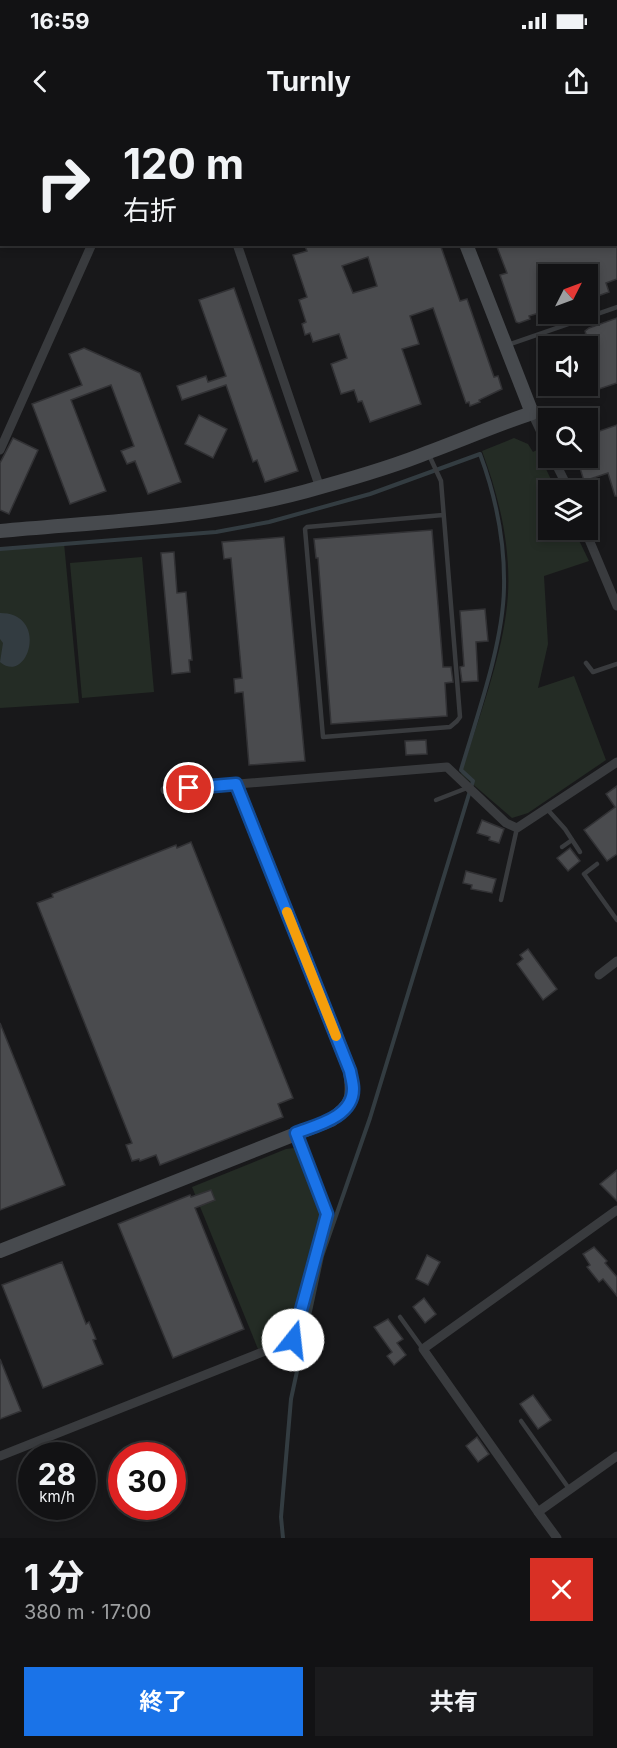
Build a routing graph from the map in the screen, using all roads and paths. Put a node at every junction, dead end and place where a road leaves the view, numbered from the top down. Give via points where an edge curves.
1 (91, 246) edge
2 (238, 246) edge
3 (467, 246) edge
4 (617, 307) edge
5 (506, 346) junction
6 (532, 413) junction
7 (538, 426) edge
8 (0, 450) edge
9 (428, 453) junction
10 (320, 488) junction
11 (443, 516) junction
12 (0, 531) edge
13 (589, 540) edge
14 (617, 606) edge
15 (586, 663) dead end
16 (617, 664) edge
17 (617, 762) edge
18 (236, 784) junction
19 (468, 787) junction
20 (165, 790) dead end
21 (436, 800) dead end
22 (546, 809) junction
23 (518, 828) junction
24 (572, 840) junction
25 (562, 847) dead end
26 (580, 852) dead end
27 (597, 864) dead end
28 (501, 900) dead end
29 (617, 920) edge
30 (617, 961) edge
31 (599, 975) dead end
32 (296, 1133) junction
33 (617, 1210) edge
34 (0, 1251) edge
35 (400, 1317) dead end
36 (423, 1349) junction
37 (521, 1421) dead end
38 (0, 1456) edge
39 (617, 1456) edge
40 (570, 1490) junction
41 (538, 1512) junction
42 (557, 1538) edge

1 - 8 street
2 - 10 street
3 - 5 street
4 - 5 lane
5 - 6 street
6 - 7 street
6 - 9 street
9 - 10 street
9 - 11 lane via 441,481
10 - 12 street via 189,514
11 - 11 lane via 460,717 450,727 323,736 305,529
13 - 14 street
15 - 16 lane via 592,672
17 - 22 street
18 - 19 street via 447,767
18 - 20 street
18 - 32 street via 350,1071 353,1089 347,1107 331,1120
19 - 21 lane
19 - 23 street via 506,823
22 - 23 street
22 - 24 lane
23 - 28 lane
24 - 25 lane
24 - 26 lane
27 - 29 lane via 584,874
30 - 31 street
32 - 34 street
32 - 38 street via 327,1214 293,1340
33 - 36 street
35 - 36 lane
36 - 41 street
37 - 40 lane
39 - 40 street
40 - 41 street
41 - 42 street

